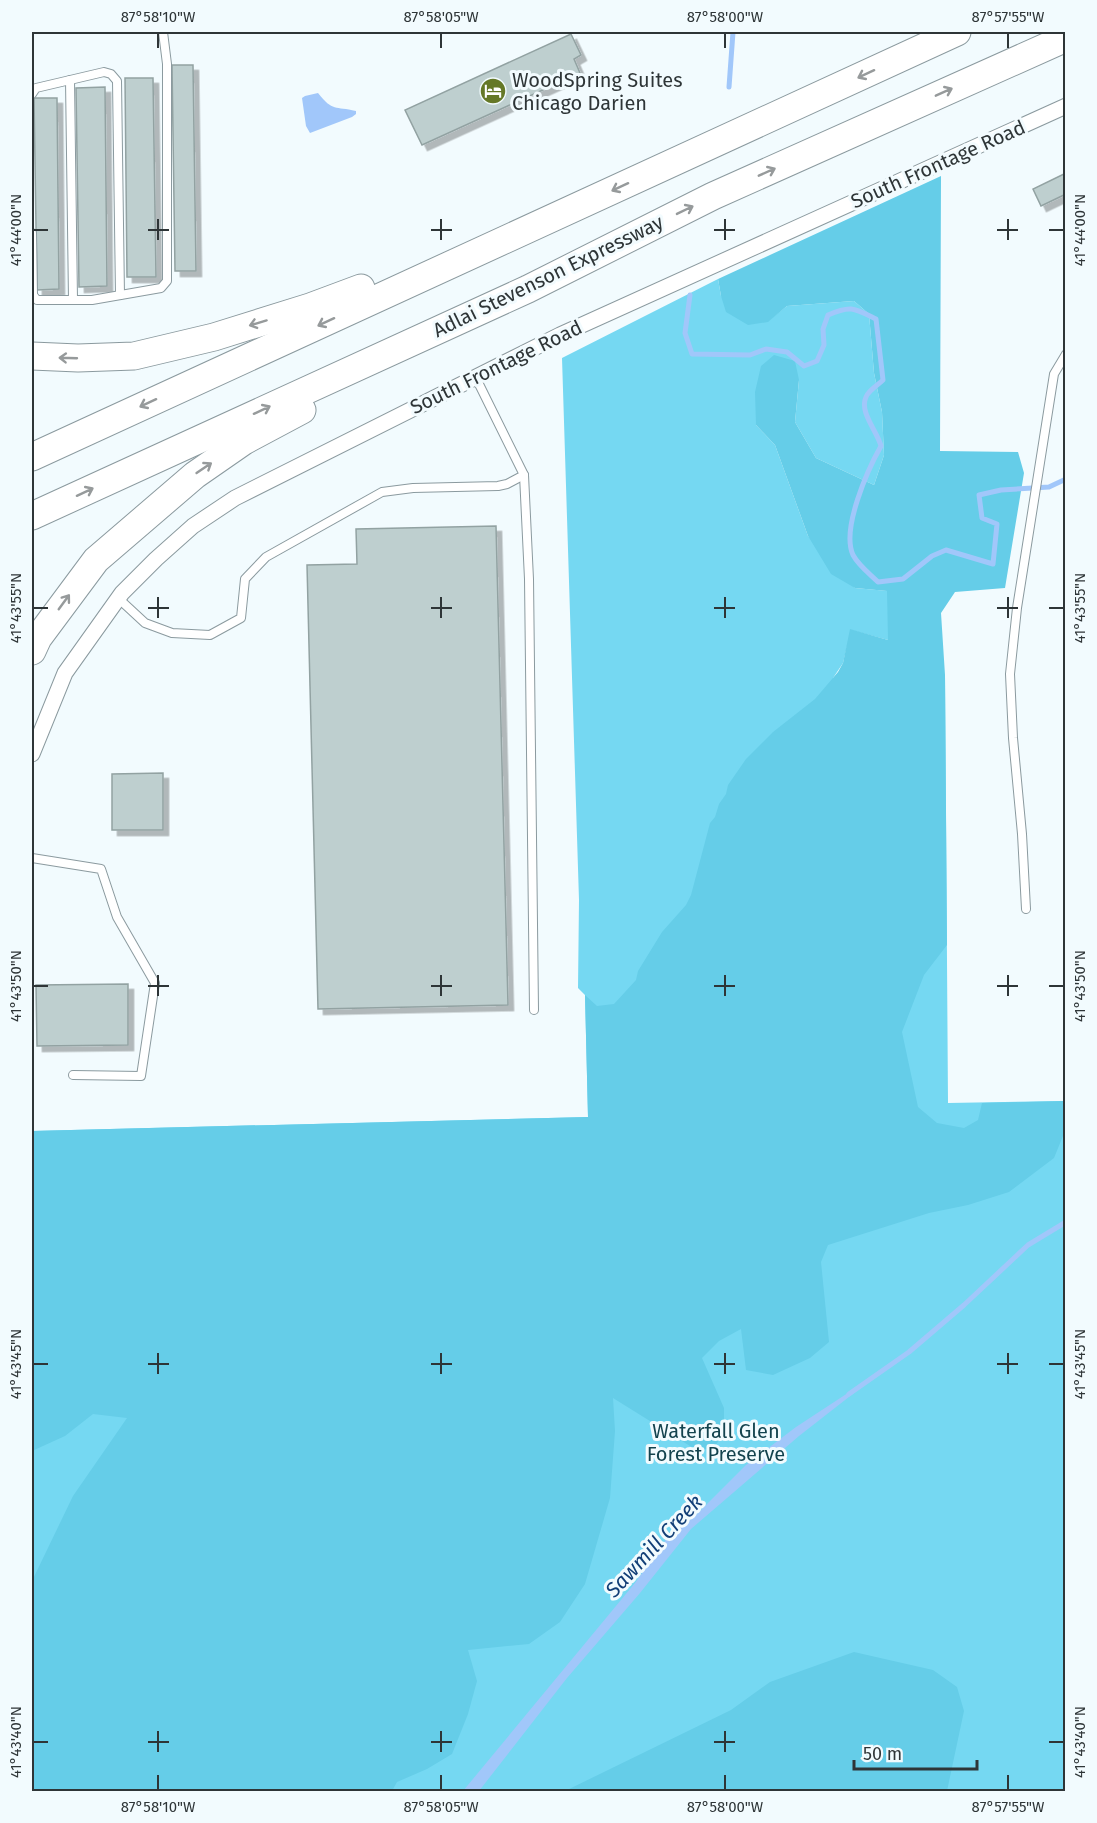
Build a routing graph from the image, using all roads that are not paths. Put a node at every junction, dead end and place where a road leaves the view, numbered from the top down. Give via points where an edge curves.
1 (163, 32) edge
2 (957, 32) edge
3 (1065, 38) edge
4 (70, 80) junction
5 (32, 94) edge
6 (1064, 109) edge
7 (570, 210) junction
8 (32, 233) edge
9 (528, 289) junction
10 (120, 295) junction
11 (73, 300) junction
12 (1065, 354) edge
13 (32, 356) edge
14 (475, 376) junction
15 (32, 457) edge
16 (524, 475) junction
17 (32, 516) edge
18 (118, 598) junction
19 (32, 651) edge
20 (32, 754) edge
21 (32, 858) edge
22 (1026, 909) dead end
23 (534, 1010) dead end
24 (73, 1075) dead end

1 - 10 lane via 167,281 161,288
2 -> 7 highway
9 -> 3 highway, Adlai Stevenson Expressway via 713,196
4 - 5 lane via 36,88
4 - 10 lane via 104,72 117,81
4 - 11 lane
6 - 14 street, South Frontage Road
7 -> 13 highway via 310,307 214,337 134,356
7 -> 15 highway
8 - 11 lane via 33,295 37,300
17 -> 9 highway, Adlai Stevenson Expressway
19 -> 9 highway via 96,560 195,475 244,441
10 - 11 lane
12 - 22 lane via 1054,374 1010,674
14 - 16 lane
14 - 18 street, South Frontage Road via 235,498 194,526
16 - 18 lane via 498,486 382,492 266,557 245,579 240,618 210,635 172,633 145,623
16 - 23 lane via 529,579
18 - 20 street, South Frontage Road via 65,673
21 - 24 lane via 102,869 117,918 155,983 141,1076

